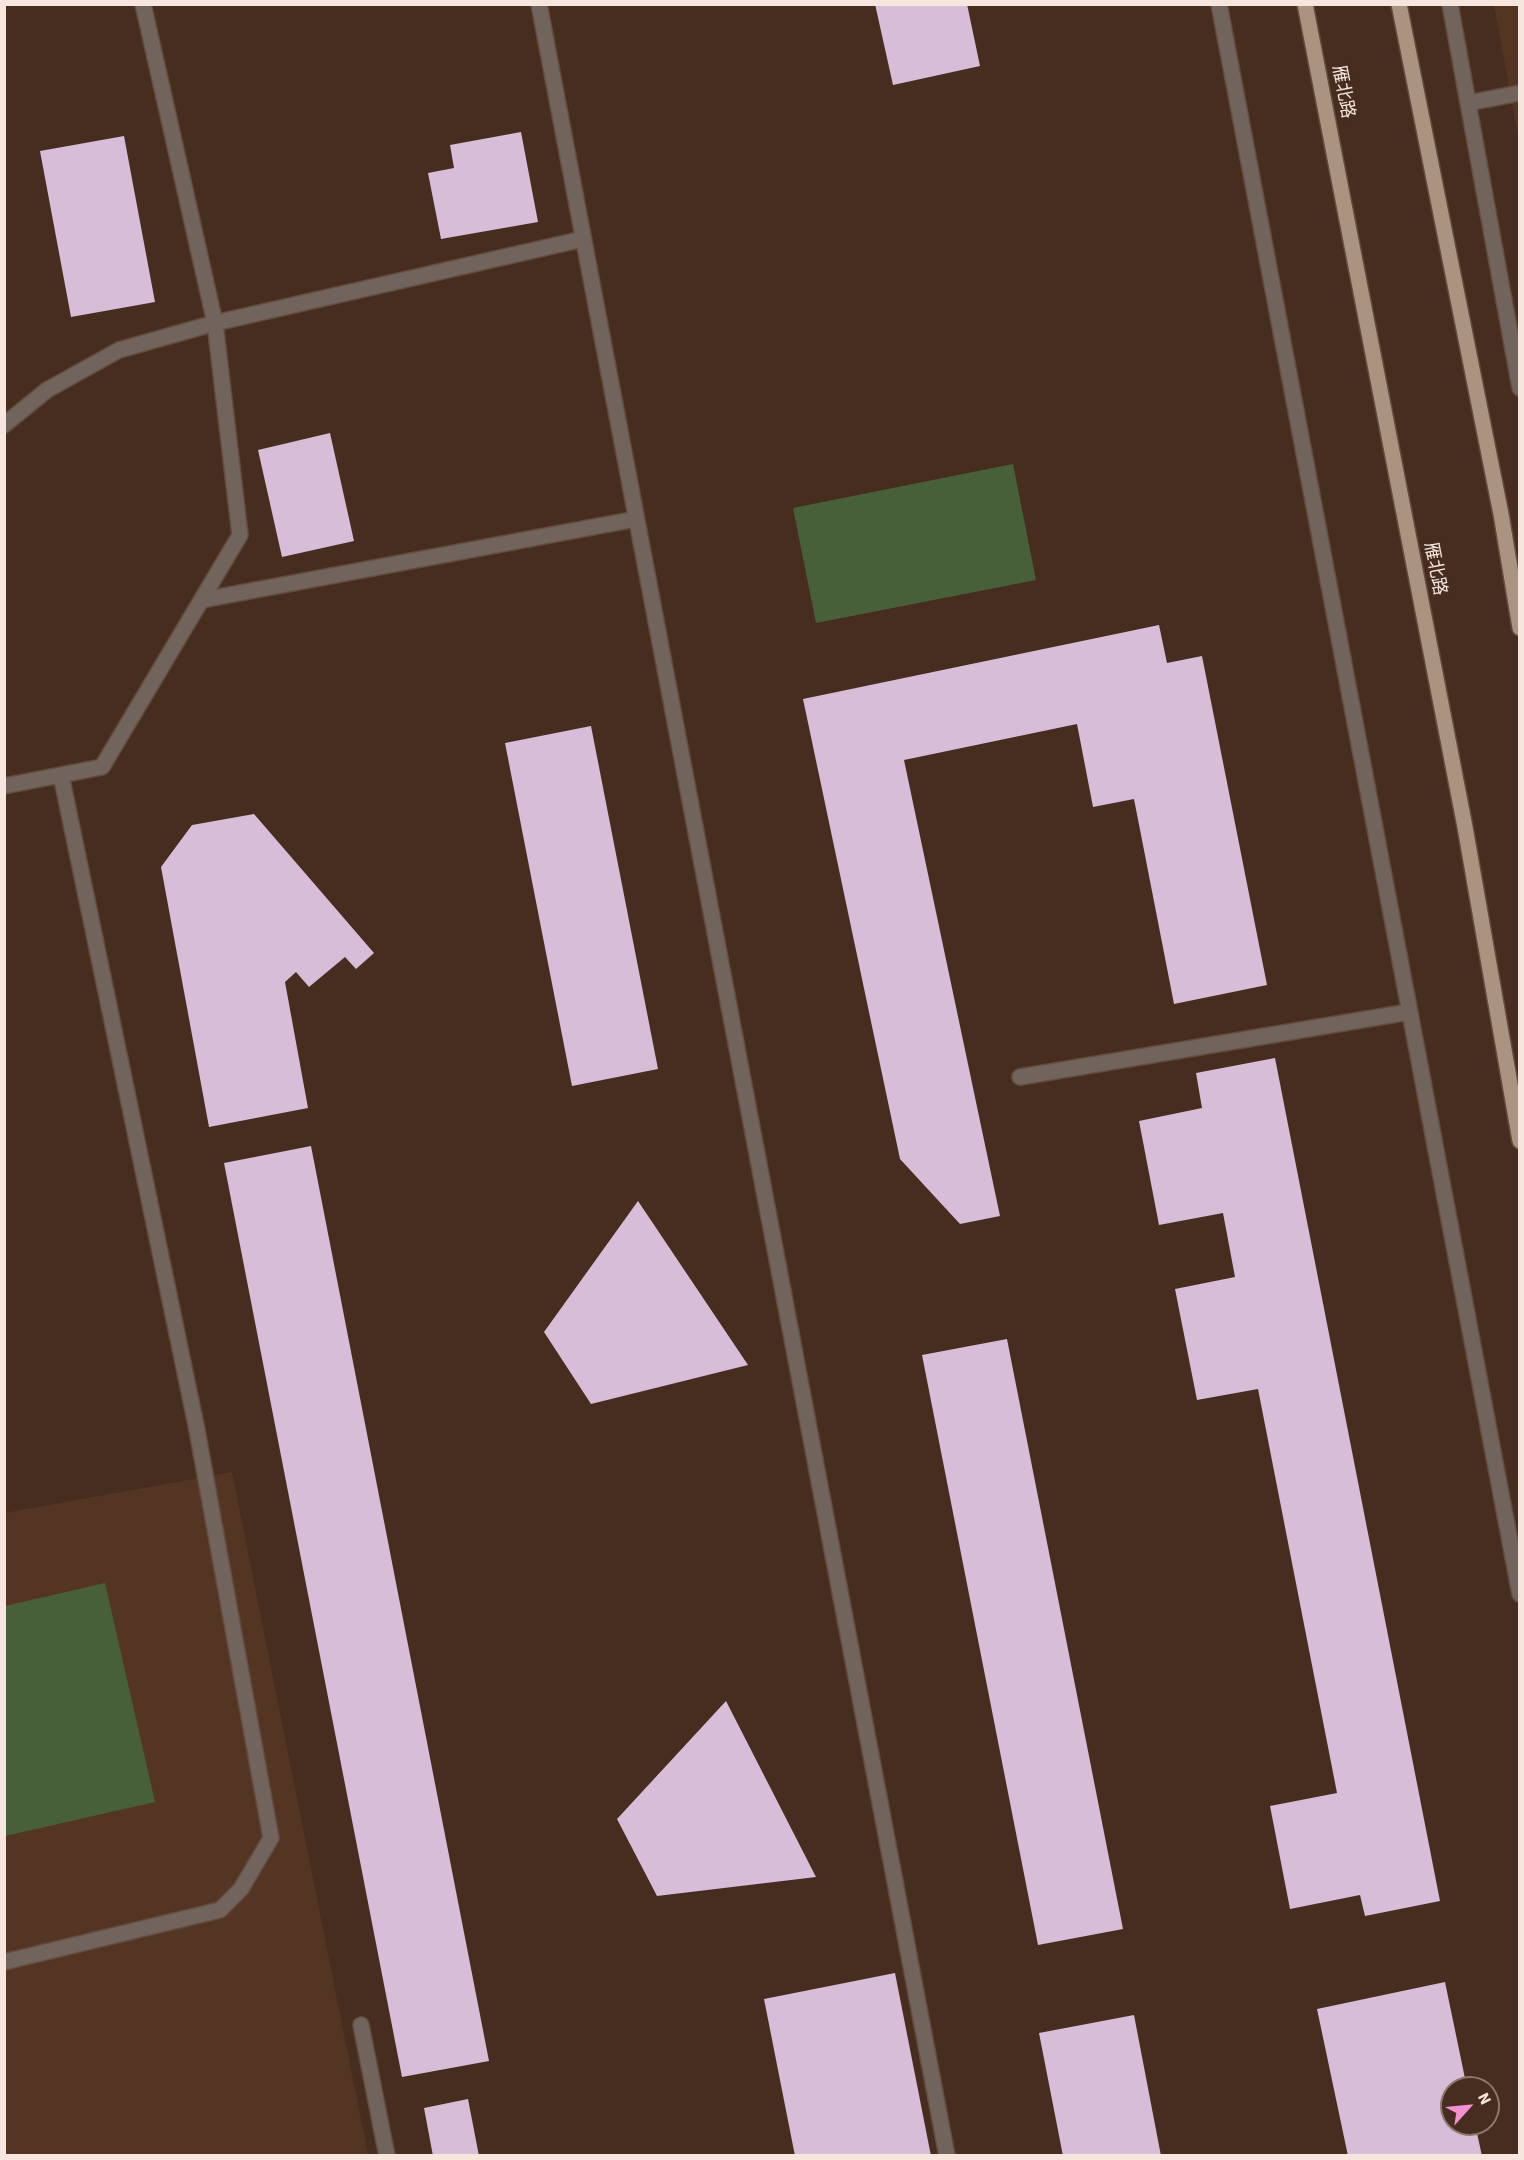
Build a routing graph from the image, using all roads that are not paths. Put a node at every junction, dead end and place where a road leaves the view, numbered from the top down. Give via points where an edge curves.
1 (143, 4) edge
2 (539, 4) edge
3 (1220, 4) edge
4 (1305, 4) edge
5 (1399, 4) edge
6 (1450, 4) edge
7 (1520, 93) edge
8 (1468, 103) junction
9 (583, 239) junction
10 (215, 323) junction
11 (1520, 388) edge
12 (4, 425) edge
13 (636, 519) junction
14 (202, 600) junction
15 (1520, 628) edge
16 (62, 775) junction
17 (4, 786) edge
18 (1408, 1012) junction
19 (1020, 1077) dead end
20 (1520, 1141) edge
21 (1520, 1594) edge
22 (4, 1962) edge
23 (361, 2025) dead end
24 (387, 2156) edge
25 (947, 2156) edge

1 - 10 street
2 - 9 street
3 - 18 street
4 - 20 main road, 雁北路 via 1465,827
5 - 15 main road via 1501,514
6 - 8 street
7 - 8 street
8 - 11 street
9 - 10 street
9 - 13 street
10 - 12 street via 119,350 46,390
10 - 14 street via 240,535
13 - 14 street
13 - 25 street
14 - 16 street via 102,766
16 - 17 street
16 - 22 street via 197,1431 271,1838 241,1888 220,1910
18 - 19 street
18 - 21 street
23 - 24 street

